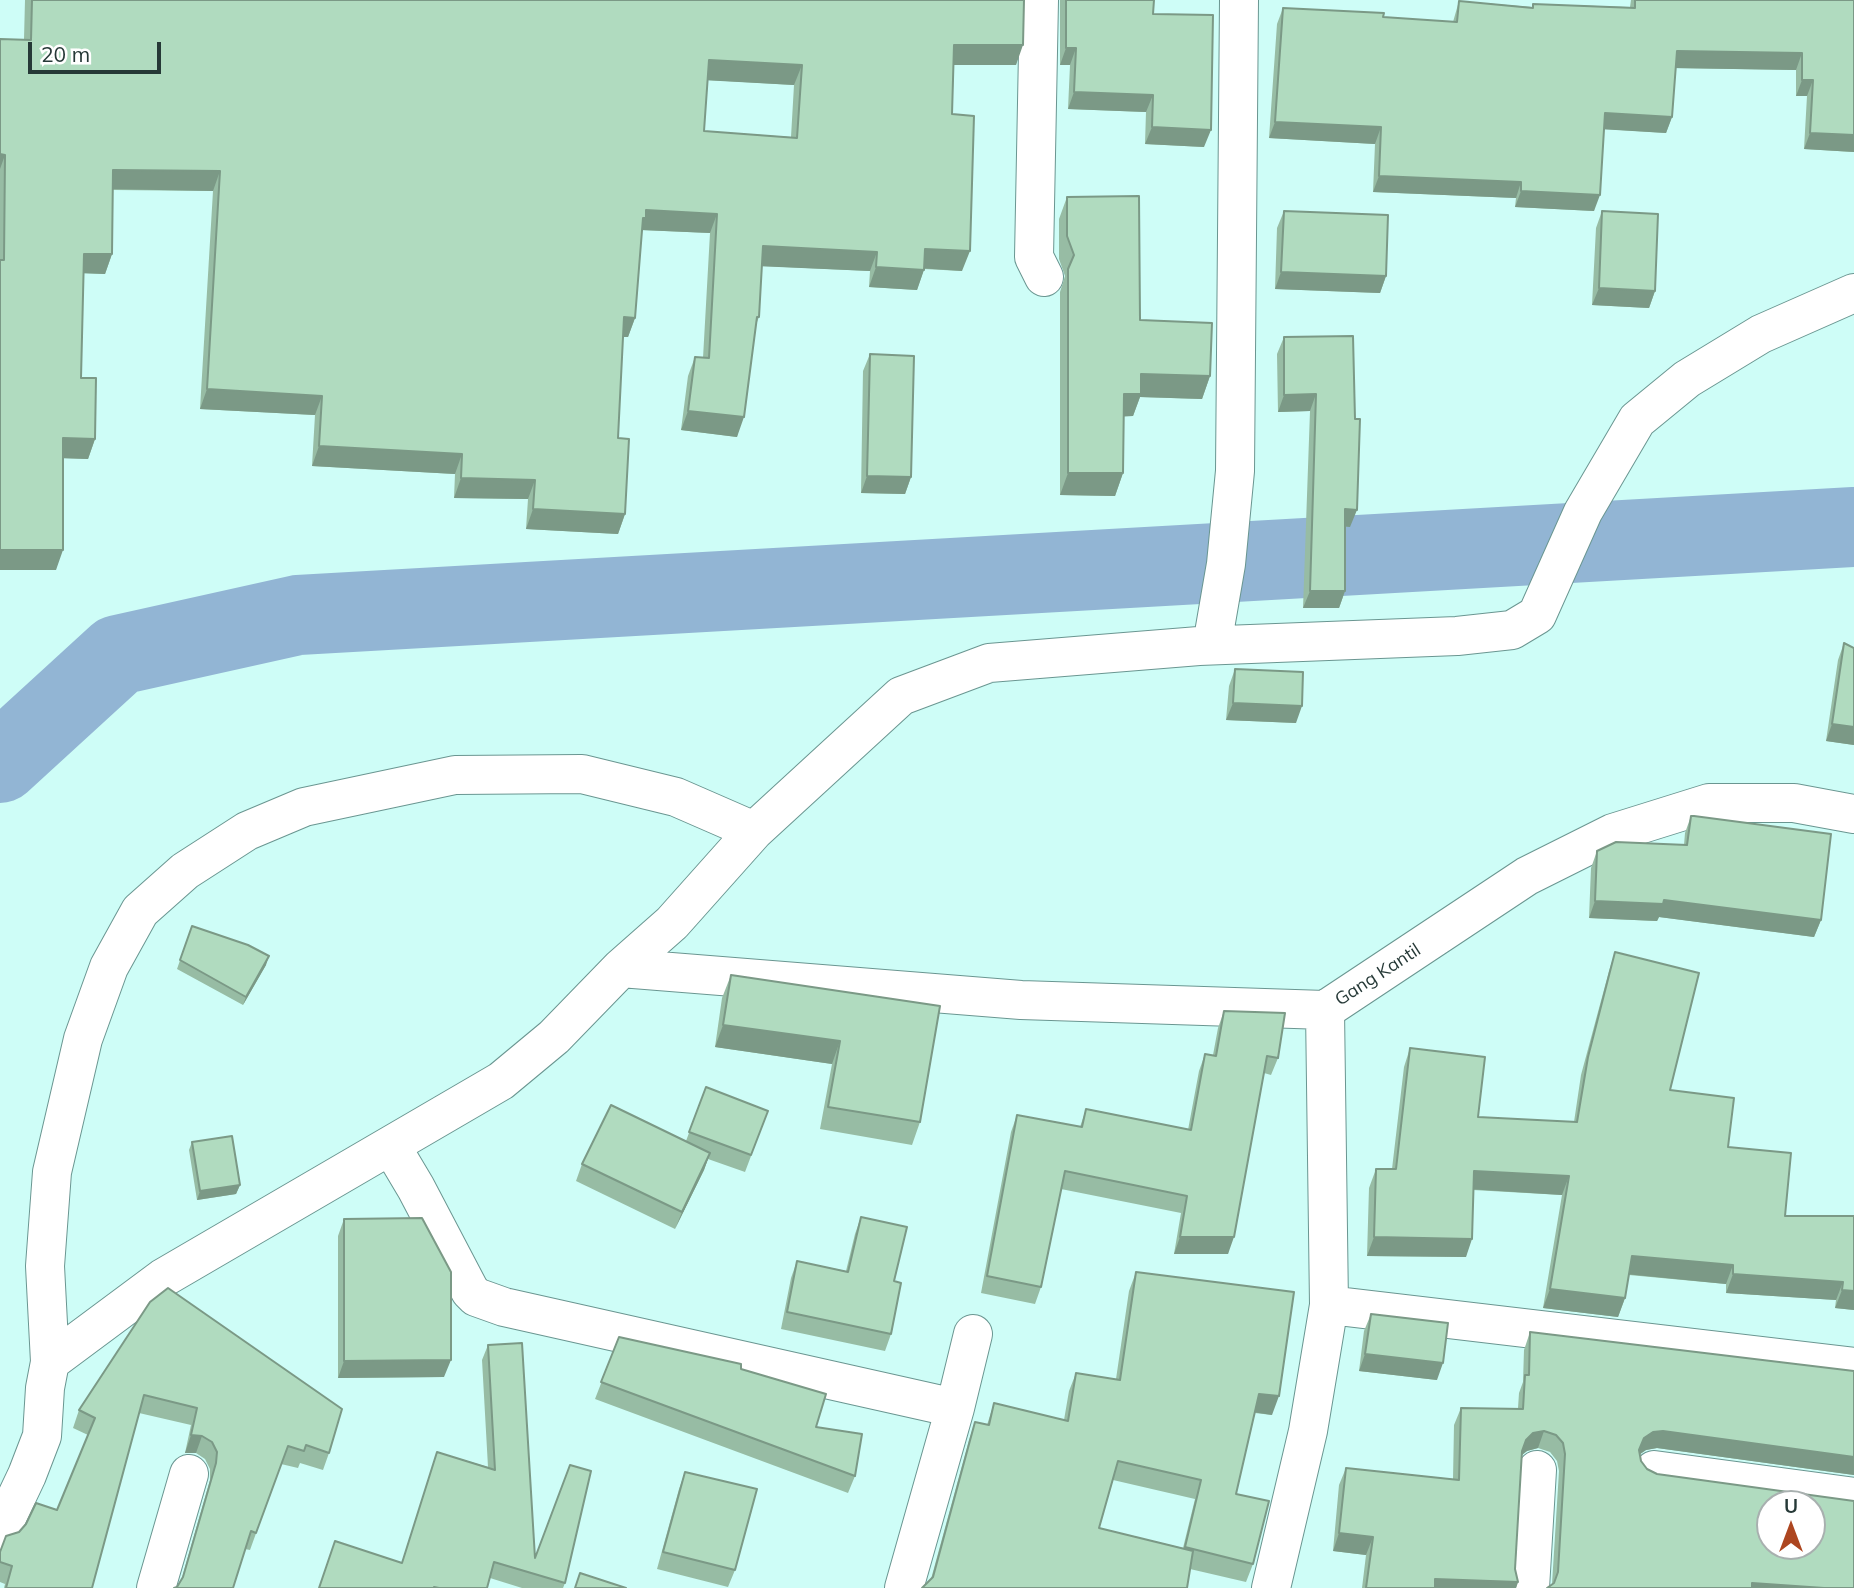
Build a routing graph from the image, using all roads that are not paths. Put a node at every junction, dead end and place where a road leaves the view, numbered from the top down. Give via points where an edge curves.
1 (1039, 0) edge
2 (1239, 0) edge
3 (1044, 276) dead end
4 (1854, 293) edge
5 (1212, 645) junction
6 (1854, 814) edge
7 (754, 831) junction
8 (621, 968) junction
9 (1325, 1010) junction
10 (391, 1146) junction
11 (1329, 1305) junction
12 (973, 1334) dead end
13 (51, 1362) junction
14 (1854, 1367) edge
15 (955, 1408) junction
16 (1537, 1471) dead end
17 (1654, 1471) edge
18 (189, 1474) dead end
19 (1854, 1497) edge
20 (0, 1532) edge
21 (156, 1588) edge
22 (904, 1588) edge
23 (1271, 1588) edge
24 (1530, 1588) edge

1 - 3 street via 1034,257
2 - 5 street via 1235,471
4 - 5 street via 1761,334 1687,379 1637,420 1583,512 1537,615 1512,630
5 - 7 street via 989,663 901,696
6 - 9 street, Gang Kantil via 1794,803 1709,803 1613,833 1527,876
7 - 8 street via 672,923
7 - 13 street via 676,797 582,774 455,775 304,807 247,831 185,871 141,911 109,967 83,1039 52,1172 45,1266
8 - 9 street via 1021,1000
8 - 10 street via 554,1037 500,1081
9 - 11 street, Gang Kantil
10 - 13 street via 163,1278
10 - 15 street via 476,1297
11 - 14 street
11 - 23 street, Gang Kantil via 1308,1430
12 - 15 street
13 - 20 street via 42,1436
15 - 22 street
16 - 24 street
17 - 19 street
18 - 21 street

